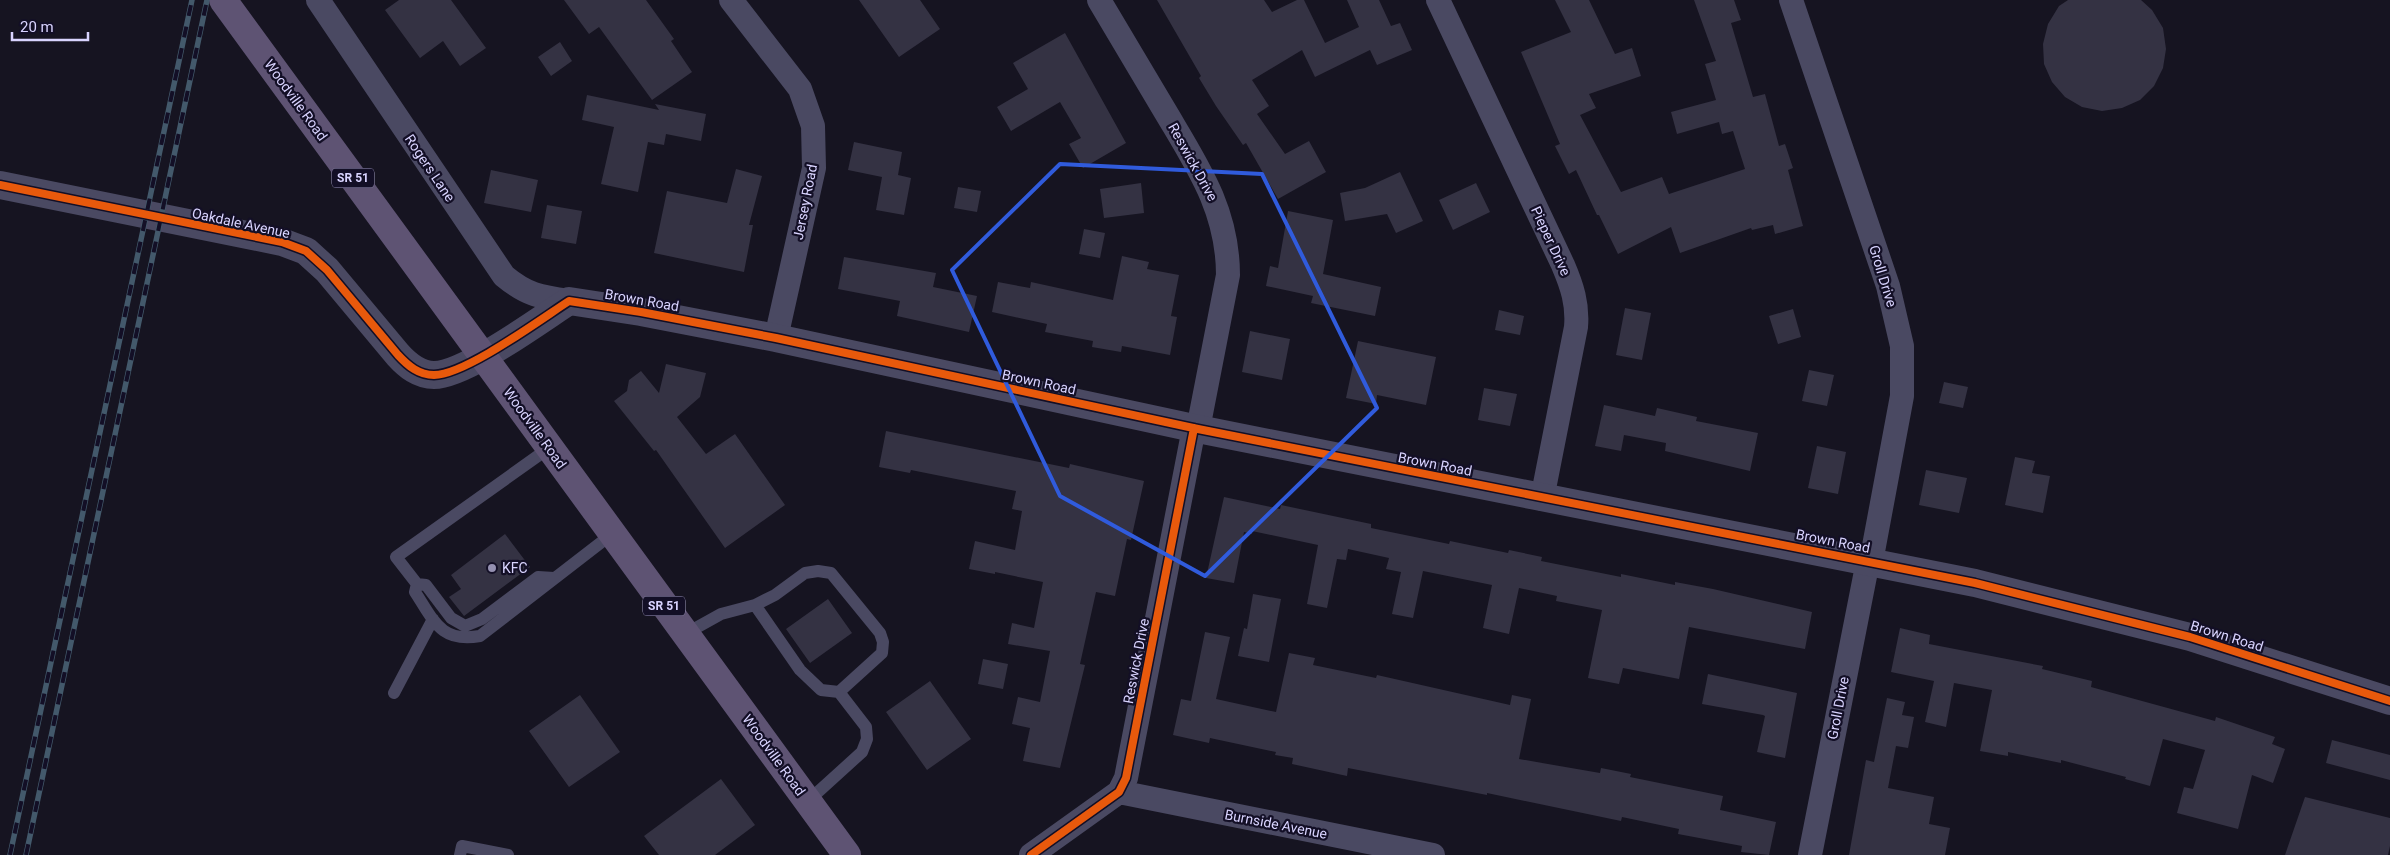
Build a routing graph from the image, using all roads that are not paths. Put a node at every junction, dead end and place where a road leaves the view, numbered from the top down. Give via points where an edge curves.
1 (223, 0) edge
2 (318, 0) edge
3 (731, 0) edge
4 (1099, 0) edge
5 (1438, 0) edge
6 (1791, 0) edge
7 (0, 185) edge
8 (569, 301) junction
9 (776, 338) junction
10 (482, 356) junction
11 (1196, 429) junction
12 (550, 448) junction
13 (1542, 499) junction
14 (612, 534) junction
15 (1869, 561) junction
16 (554, 578) junction
17 (417, 584) junction
18 (755, 605) junction
19 (433, 619) junction
20 (685, 634) junction
21 (839, 692) junction
22 (394, 693) dead end
23 (2390, 701) edge
24 (1119, 792) junction
25 (808, 801) junction
26 (1321, 833) junction
27 (460, 855) edge
28 (508, 855) edge
29 (847, 855) edge
30 (1031, 855) edge
31 (1336, 855) edge
32 (1433, 855) edge
33 (1810, 855) edge

1 - 10 main road, Woodville Road / SR 51
2 - 8 street, Rogers Lane via 504,276 520,290
3 - 9 street, Jersey Road via 800,89 813,126 814,168
4 - 11 street, Reswick Drive via 1200,170 1224,226 1228,275
5 - 13 street, Pieper Drive via 1572,286 1577,311 1576,327
6 - 15 street, Groll Drive via 1888,286 1902,346 1902,396
7 - 10 street, Oakdale Avenue via 282,242 306,251 327,270 409,366 435,375
8 - 9 street, Brown Road
8 - 10 street
9 - 11 street, Brown Road
10 - 12 main road, Woodville Road / SR 51
11 - 13 street, Brown Road
11 - 24 street, Reswick Drive via 1126,778
12 - 14 main road, Woodville Road / SR 51
12 - 17 lane via 396,557
13 - 15 street, Brown Road
14 - 16 lane
14 - 20 main road, Woodville Road / SR 51
15 - 23 street, Brown Road via 2113,616 2190,637
15 - 33 street, Groll Drive
16 - 17 lane via 538,577 482,618 465,626 451,618 426,585
16 - 19 lane via 480,636 462,639 442,630
17 - 19 lane via 415,592
18 - 20 lane via 721,614
18 - 21 lane via 800,670 821,690
18 - 21 lane via 805,573 818,570 831,573 883,642 882,653
19 - 22 lane
20 - 25 main road, Woodville Road / SR 51
21 - 25 lane via 866,727 867,739 862,752
24 - 26 street, Burnside Avenue
24 - 30 street
25 - 29 main road, Woodville Road / SR 51
26 - 31 street
26 - 32 street, Burnside Avenue
27 - 28 lane via 462,846

